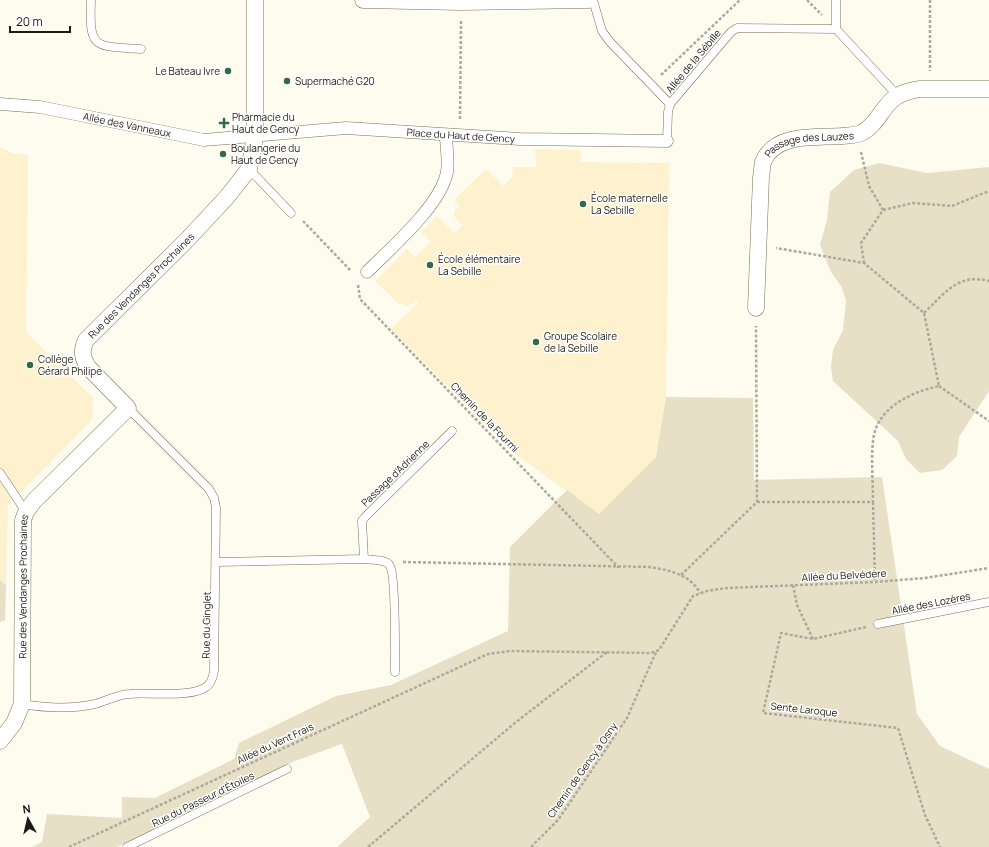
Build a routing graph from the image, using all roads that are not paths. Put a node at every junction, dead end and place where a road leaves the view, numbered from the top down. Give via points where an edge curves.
1 (90, 0) edge
2 (255, 0) edge
3 (363, 0) edge
4 (580, 0) edge
5 (593, 0) edge
6 (836, 0) edge
7 (836, 29) junction
8 (140, 49) dead end
9 (989, 89) edge
10 (898, 96) junction
11 (0, 104) edge
12 (670, 104) junction
13 (446, 135) junction
14 (255, 137) junction
15 (667, 141) joint
16 (249, 169) junction
17 (291, 213) road end
18 (363, 276) road end
19 (756, 308) road end
20 (128, 408) junction
21 (452, 431) dead end
22 (0, 473) edge
23 (26, 512) junction
24 (364, 559) junction
25 (217, 562) junction
26 (989, 602) edge
27 (878, 624) road end
28 (395, 672) dead end
29 (22, 704) junction
30 (0, 741) edge
31 (287, 769) dead end
32 (128, 847) edge

1 - 8 lane via 91,32 99,45
2 - 14 street, Rue des Vendanges Prochaines
3 - 4 street
5 - 12 lane via 602,31 610,42
6 - 7 lane
7 - 10 lane
7 - 12 lane, Allée de la Sébille via 737,28
9 - 10 street, Passage des Lauzes via 930,89 908,91
10 - 19 street, Passage des Lauzes via 891,100 873,124 857,134 795,138 780,145 763,162
11 - 14 street, Allée des Vanneaux via 40,107 204,140
12 - 15 lane, Allée de la Sébille
13 - 14 street, Place du Haut de Gency via 346,128
13 - 15 street, Place du Haut de Gency
13 - 18 street via 447,170 437,197 397,243
14 - 16 street, Rue des Vendanges Prochaines
16 - 17 lane
16 - 20 street, Rue des Vendanges Prochaines via 227,197 92,334 83,347 88,367
20 - 23 street, Rue des Vendanges Prochaines
20 - 25 lane, Rue du Ginglet via 209,489 216,508
21 - 24 lane, Passage d'Adrienne via 362,521
22 - 23 lane
23 - 29 street, Rue des Vendanges Prochaines via 23,520
24 - 25 lane
24 - 28 lane via 387,562 390,566
25 - 29 lane, Rue du Ginglet via 214,671 212,680 206,687 179,693 130,694 82,706 40,707
26 - 27 lane, Allée des Lozères
29 - 30 street, Rue des Vendanges Prochaines via 14,723
31 - 32 lane, Rue du Passeur d'Étoiles

